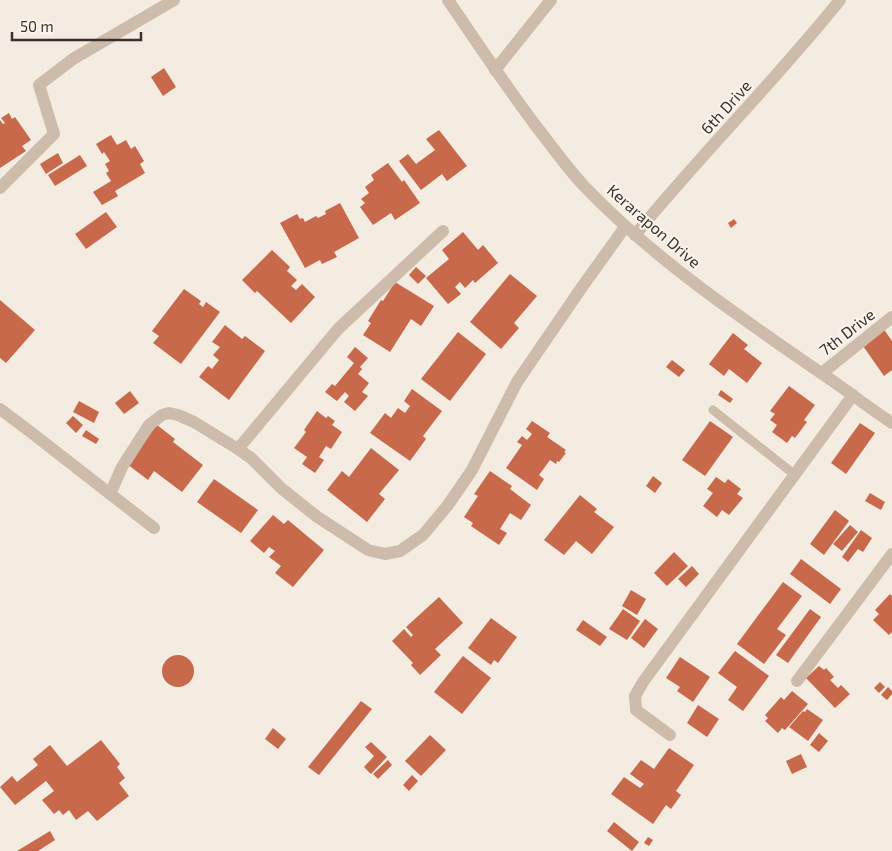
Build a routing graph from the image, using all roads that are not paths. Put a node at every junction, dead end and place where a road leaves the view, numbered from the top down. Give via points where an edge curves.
1 (174, 0) edge
2 (448, 0) edge
3 (551, 0) edge
4 (840, 0) edge
5 (495, 70) junction
6 (0, 188) edge
7 (443, 231) dead end
8 (630, 231) junction
9 (892, 317) edge
10 (822, 373) junction
11 (853, 395) junction
12 (0, 409) edge
13 (713, 410) dead end
14 (892, 423) edge
15 (238, 449) junction
16 (795, 475) junction
17 (110, 494) junction
18 (154, 528) dead end
19 (892, 554) edge
20 (798, 681) dead end
21 (670, 735) dead end

1 - 6 street via 74,59 39,85 54,134
2 - 5 street, Kerarapon Drive
3 - 5 street
4 - 8 street, 6th Drive via 758,96
5 - 8 street, Kerarapon Drive via 576,177
7 - 15 street via 338,328
8 - 10 street, Kerarapon Drive via 781,347
8 - 15 street, 6th Drive via 582,287 517,382 472,470 448,505 423,536 405,548 393,554 368,550 316,516
9 - 10 street, 7th Drive
10 - 11 street, Kerarapon Drive
11 - 14 street, Kerarapon Drive
11 - 16 street
12 - 17 street
13 - 16 lane
15 - 17 street, 6th Drive via 194,422 169,413 162,415 149,425 122,467
16 - 21 street via 635,696 636,710
17 - 18 street
19 - 20 street

